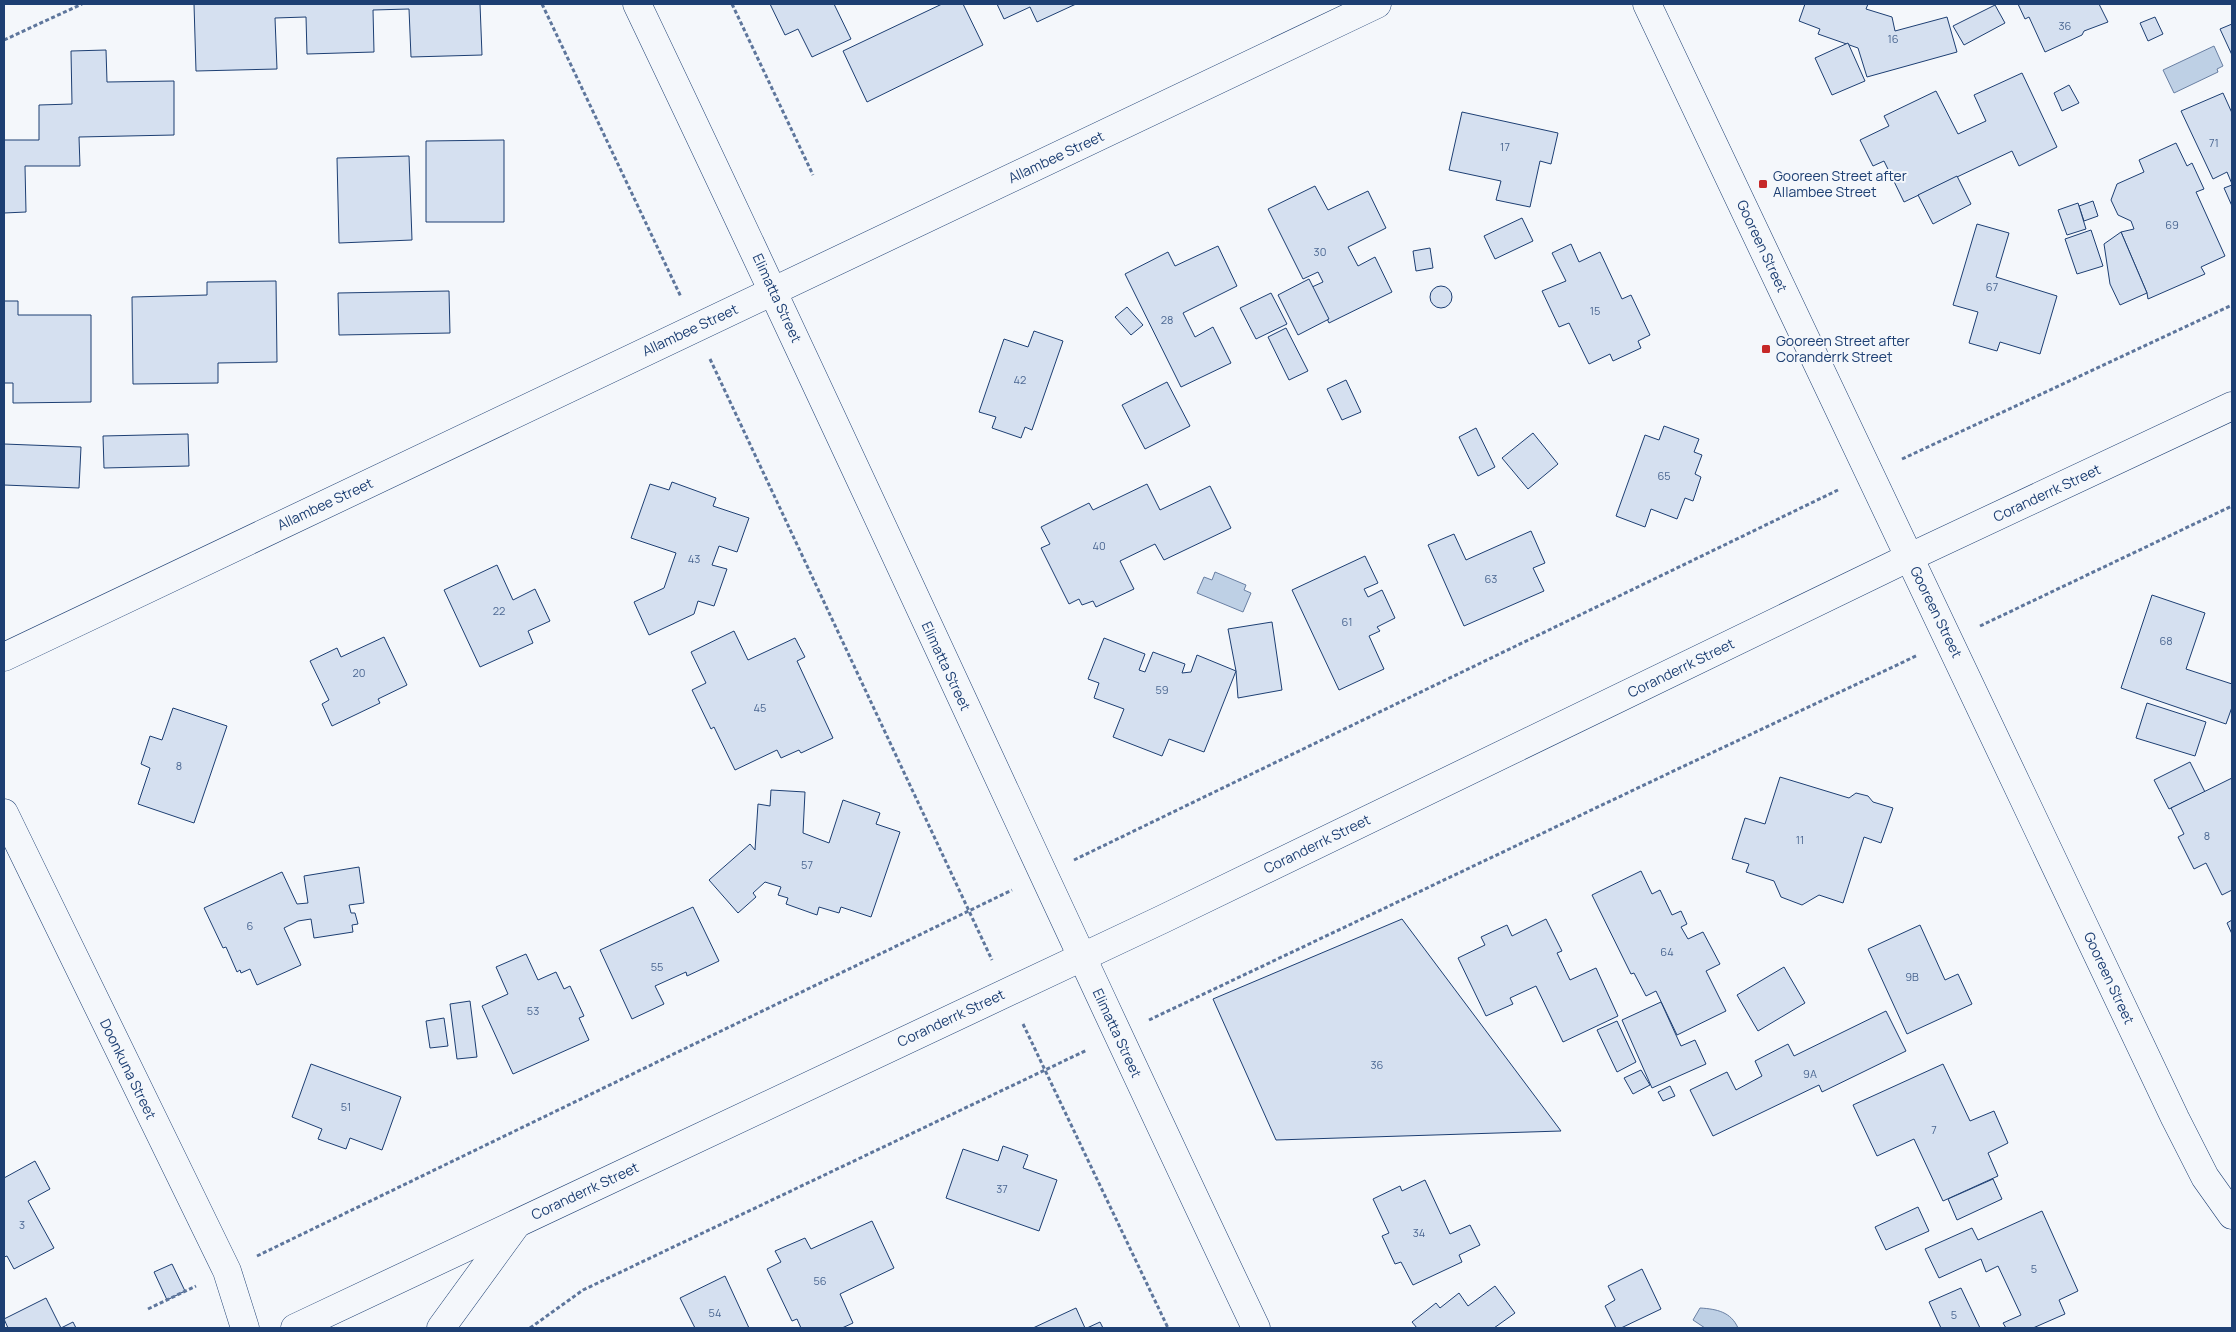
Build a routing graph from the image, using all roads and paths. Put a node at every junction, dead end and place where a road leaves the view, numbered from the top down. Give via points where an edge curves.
1 (82, 4) edge
2 (542, 4) edge
3 (637, 4) edge
4 (732, 4) edge
5 (1377, 4) edge
6 (1647, 4) edge
7 (4, 40) edge
8 (814, 175) dead end
9 (773, 292) junction
10 (2232, 305) edge
11 (695, 328) junction
12 (2232, 406) edge
13 (1871, 474) junction
14 (2232, 506) edge
15 (1910, 558) junction
16 (1950, 640) junction
17 (4, 657) edge
18 (4, 813) edge
19 (1042, 875) junction
20 (968, 911) junction
21 (1081, 957) junction
22 (1007, 992) junction
23 (1118, 1035) junction
24 (1045, 1070) junction
25 (2232, 1215) edge
26 (518, 1222) junction
27 (227, 1271) junction
28 (148, 1309) dead end
29 (245, 1328) edge
30 (294, 1328) edge
31 (440, 1328) edge
32 (530, 1328) edge
33 (1168, 1328) edge
34 (1256, 1328) edge

1 - 7 path
2 - 11 path
3 - 9 street, Elimatta Street
4 - 8 path
5 - 9 street, Allambee Street
6 - 13 street, Gooreen Street
9 - 11 street, Allambee Street
9 - 19 street, Elimatta Street
10 - 13 path
11 - 17 street, Allambee Street
11 - 20 path
12 - 15 street, Coranderrk Street
13 - 15 street, Gooreen Street
13 - 19 path
14 - 16 path
15 - 16 street, Gooreen Street
15 - 21 street, Coranderrk Street
16 - 23 path
16 - 25 street, Gooreen Street via 2175,1118 2205,1177
18 - 27 street, Doonkuna Street
19 - 20 path
19 - 21 street, Elimatta Street
20 - 22 path
20 - 27 path
21 - 22 street, Coranderrk Street
21 - 23 street, Elimatta Street
22 - 24 path
22 - 26 street, Coranderrk Street
23 - 24 path
23 - 34 street, Elimatta Street
24 - 32 path via 583,1290
24 - 33 path
26 - 30 street
26 - 31 street, Coranderrk Street
27 - 28 path
27 - 29 street, Doonkuna Street

